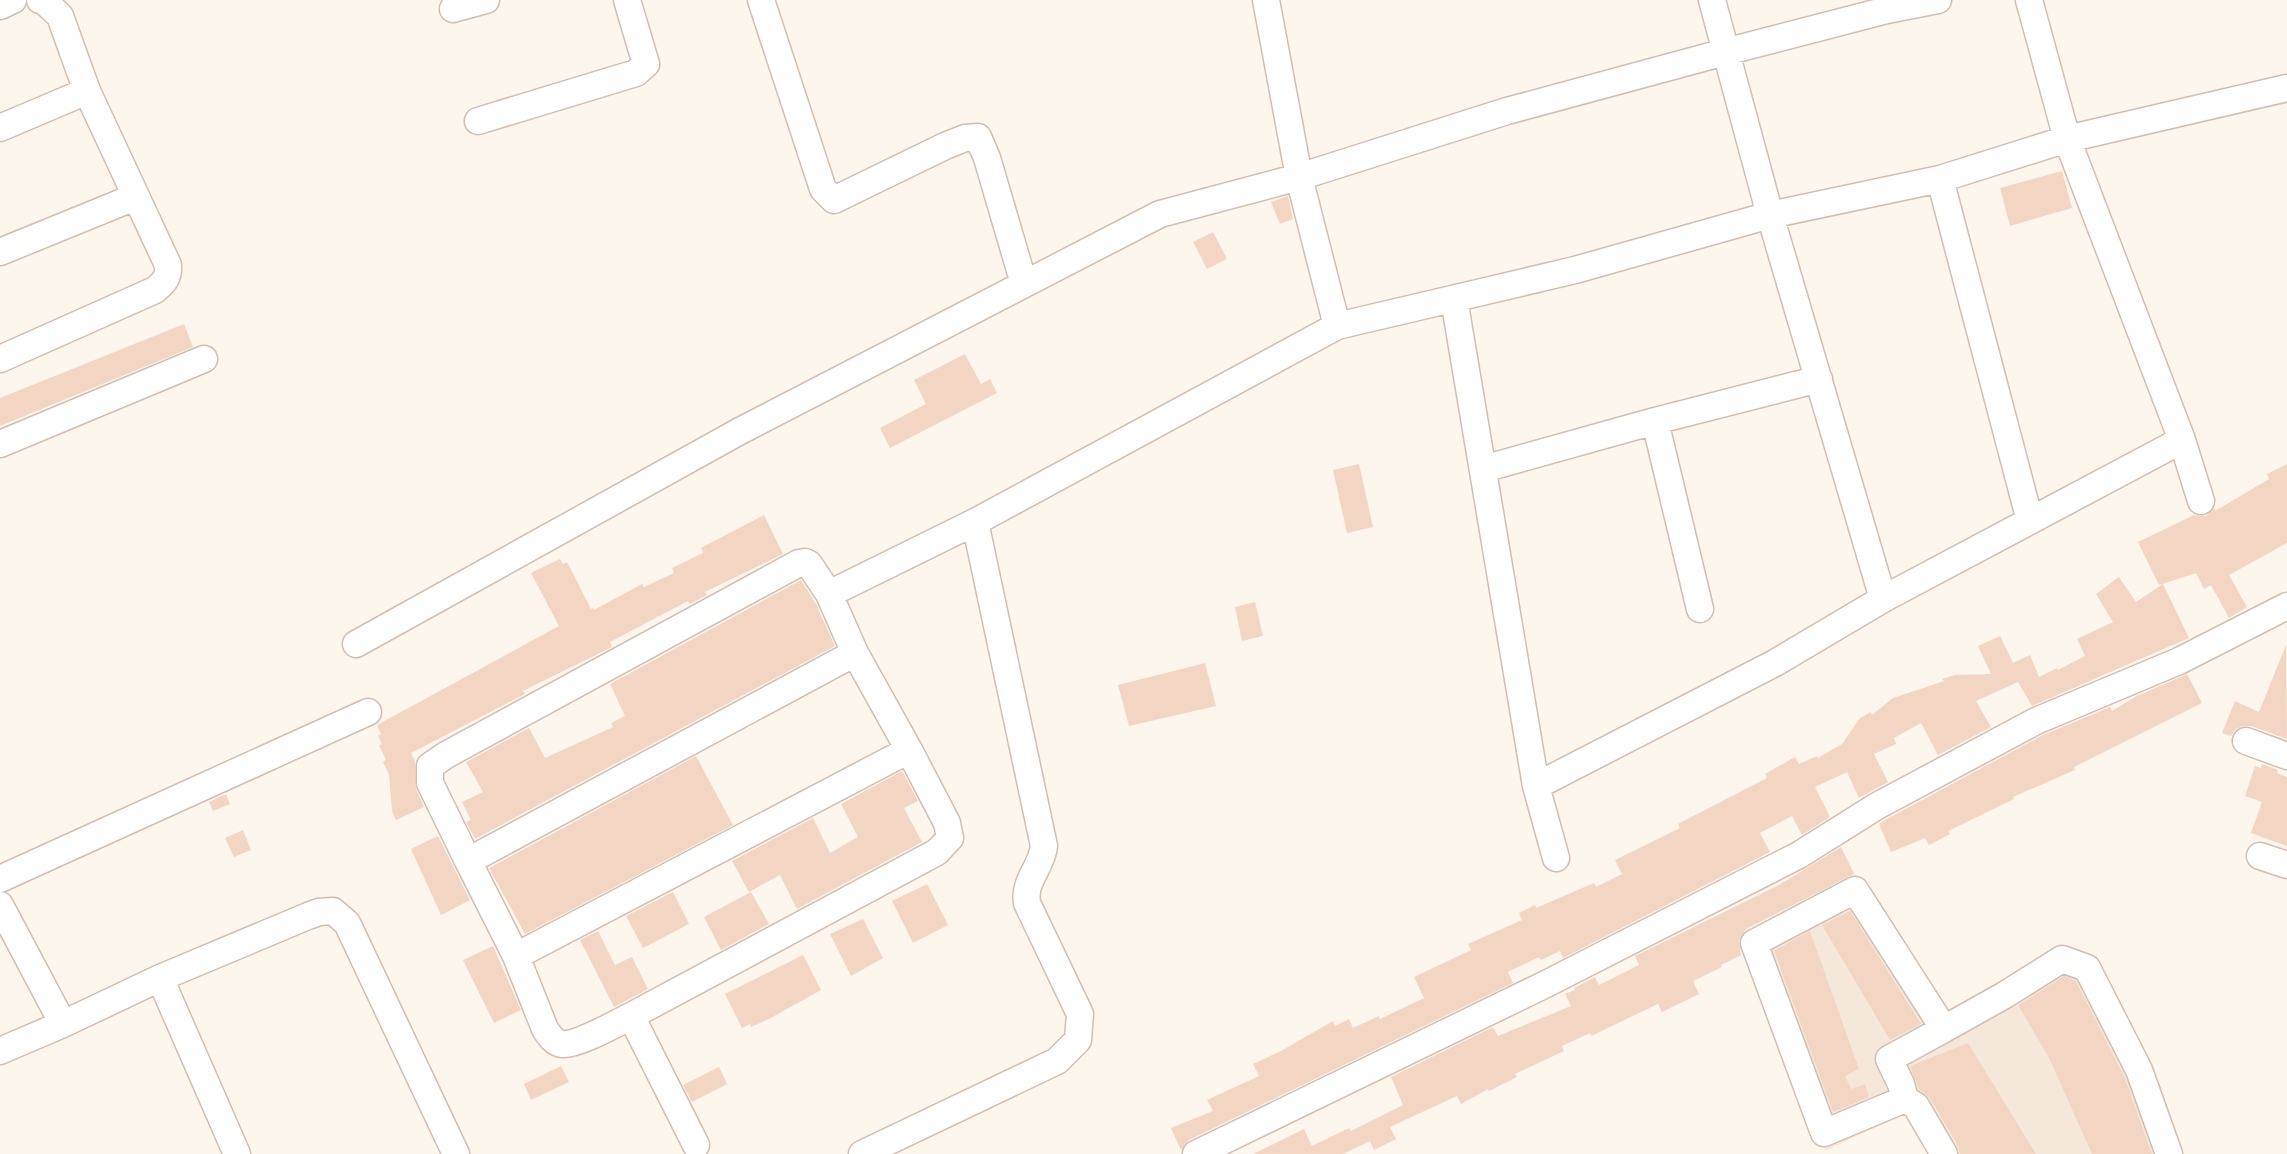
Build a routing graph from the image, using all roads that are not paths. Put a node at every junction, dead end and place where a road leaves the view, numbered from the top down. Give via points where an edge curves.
1 (13, 0) edge
2 (43, 0) edge
3 (486, 0) edge
4 (627, 0) edge
5 (761, 0) edge
6 (1266, 0) edge
7 (1712, 0) edge
8 (1938, 0) edge
9 (2029, 0) edge
10 (1886, 5) edge
11 (0, 6) edge
12 (453, 9) dead end
13 (1725, 52) junction
14 (2287, 88) edge
15 (87, 91) junction
16 (478, 121) dead end
17 (0, 128) edge
18 (2067, 139) junction
19 (1299, 177) junction
20 (1940, 179) junction
21 (135, 197) junction
22 (1770, 215) junction
23 (0, 252) edge
24 (1024, 284) junction
25 (1454, 299) junction
26 (1337, 326) junction
27 (0, 359) edge
28 (204, 359) dead end
29 (1819, 379) junction
30 (1655, 421) junction
31 (2182, 440) junction
32 (0, 444) edge
33 (1483, 469) junction
34 (2200, 501) dead end
35 (2030, 521) junction
36 (975, 522) junction
37 (829, 594) junction
38 (1883, 599) junction
39 (2287, 606) edge
40 (1700, 609) dead end
41 (356, 644) dead end
42 (855, 653) junction
43 (368, 712) dead end
44 (2246, 741) dead end
45 (909, 750) junction
46 (2287, 756) edge
47 (1536, 786) junction
48 (2260, 856) dead end
49 (1556, 858) dead end
50 (468, 861) junction
51 (2287, 865) edge
52 (0, 879) edge
53 (0, 905) edge
54 (516, 956) junction
55 (160, 978) junction
56 (631, 1016) junction
57 (63, 1024) junction
58 (1944, 1029) junction
59 (0, 1051) edge
60 (1905, 1098) junction
61 (696, 1145) dead end
62 (237, 1154) edge
63 (456, 1154) edge
64 (862, 1154) edge
65 (1196, 1154) edge
66 (1944, 1154) edge
67 (2169, 1154) edge

1 - 11 street
2 - 15 street via 60,16
3 - 12 street
4 - 16 street via 646,64 636,74
5 - 24 street via 823,189 834,200 945,146 978,137
6 - 19 street
7 - 13 street
8 - 10 street
9 - 18 street
10 - 13 street
13 - 19 street via 1507,111
13 - 22 street
14 - 18 street
15 - 17 street
15 - 21 street
18 - 20 street
18 - 31 street
19 - 24 street via 1160,214
19 - 26 street
20 - 22 street
20 - 35 street
21 - 23 street
21 - 27 street via 168,265 166,281
22 - 25 street
22 - 29 street
24 - 41 street via 740,431
25 - 26 street
25 - 33 street
26 - 36 street
28 - 32 street
29 - 30 street
29 - 38 street
30 - 33 street
30 - 40 street
31 - 34 street
31 - 35 street
33 - 47 street
35 - 38 street
36 - 37 street
36 - 64 street via 1044,846 1025,892 1027,903 1080,1014 1078,1040 1057,1061
37 - 42 street
37 - 50 street via 809,564 799,563 429,766 430,783
38 - 47 street via 1775,663
39 - 65 street via 2179,661 2036,722 1877,806 1799,855
42 - 45 street
42 - 50 street
43 - 52 street
44 - 46 street
45 - 54 street
45 - 56 street via 947,823 950,838 937,852
47 - 49 street
48 - 51 street
50 - 54 street
53 - 57 street
54 - 56 street via 545,1029 562,1044
55 - 57 street
55 - 62 street
55 - 63 street via 308,916 332,911 346,923
56 - 61 street
57 - 59 street
58 - 60 street via 1889,1059
58 - 60 street via 1855,890 1754,943 1824,1133
58 - 67 street via 2063,959 2087,968 2138,1070
60 - 66 street via 1916,1106

